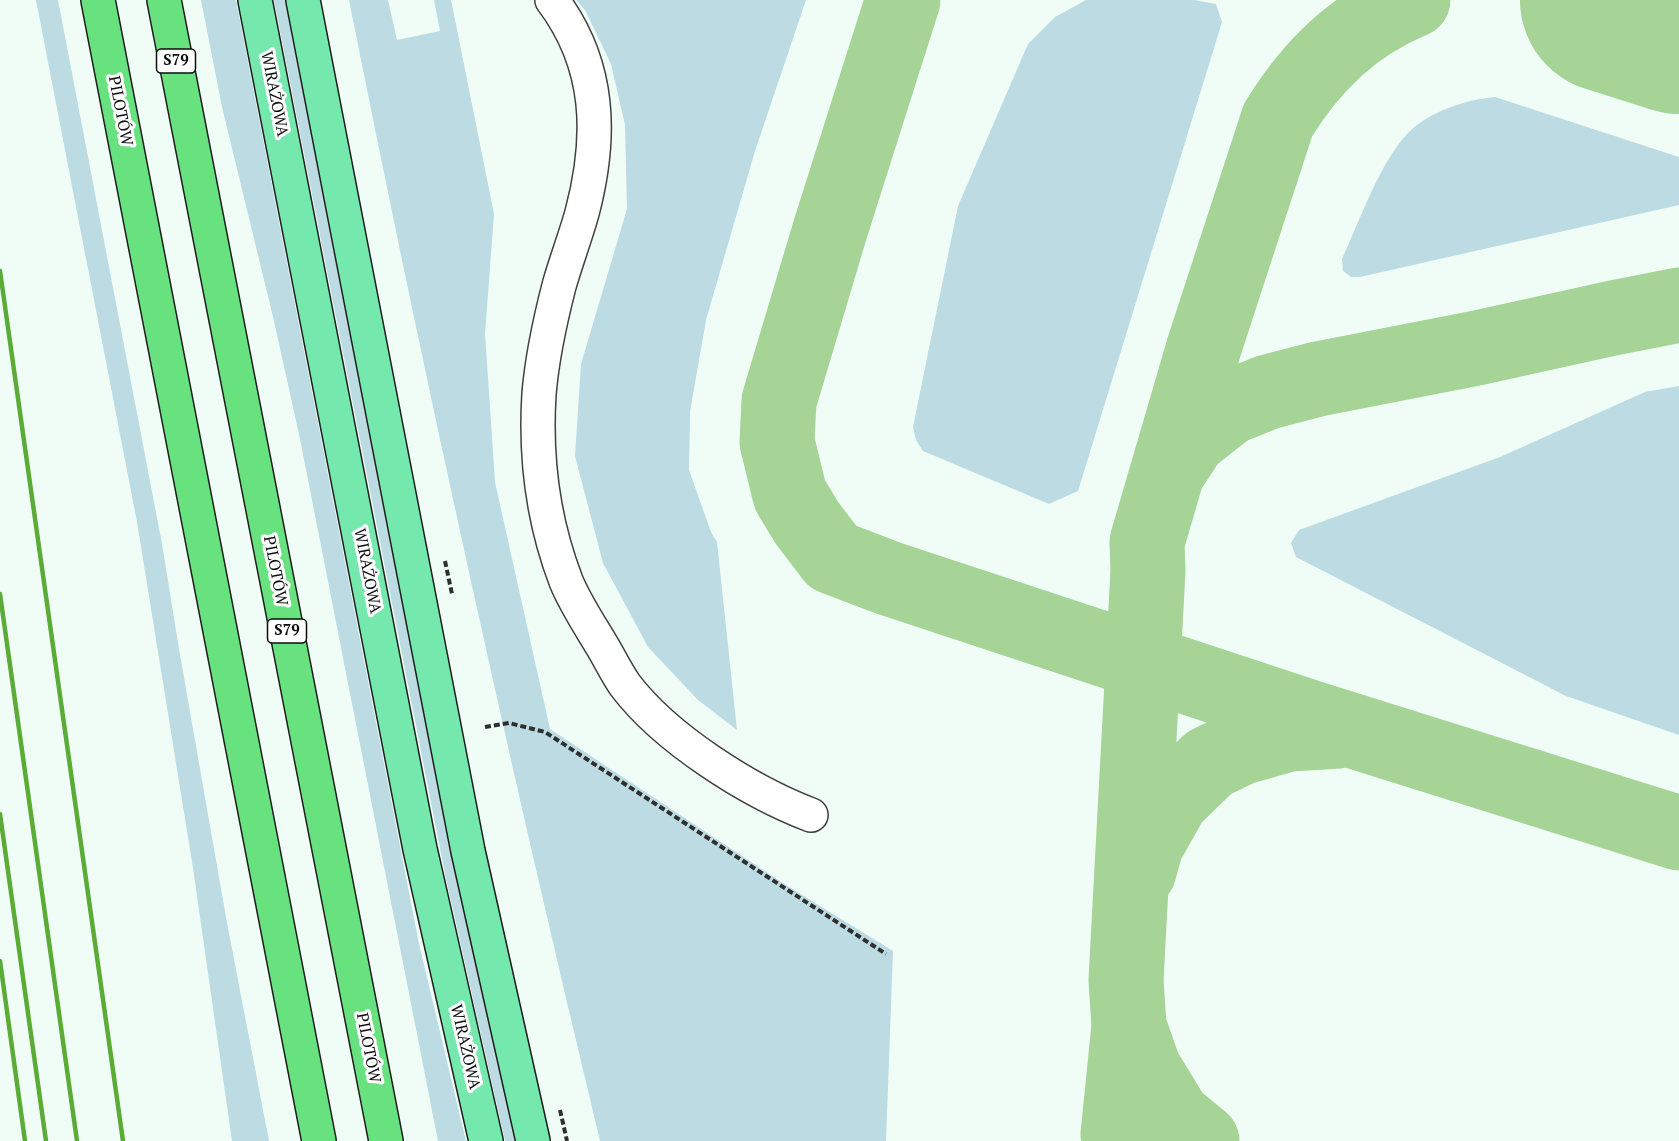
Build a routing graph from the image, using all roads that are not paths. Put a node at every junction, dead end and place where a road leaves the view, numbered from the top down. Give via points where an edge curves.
1 (98, 0) edge
2 (164, 0) edge
3 (255, 0) edge
4 (303, 0) edge
5 (552, 0) edge
6 (811, 814) dead end
7 (319, 1141) edge
8 (386, 1141) edge
9 (486, 1141) edge
10 (533, 1141) edge

1 - 7 highway, PILOTÓW
2 - 8 highway, PILOTÓW / S79
3 - 9 main road, WIRAŻOWA via 420,849
4 - 10 main road via 468,851
5 - 6 lane via 565,17 585,61 595,112 593,163 547,336 539,393 539,473 549,530 567,583 590,626 625,685 655,718 706,759 783,804

